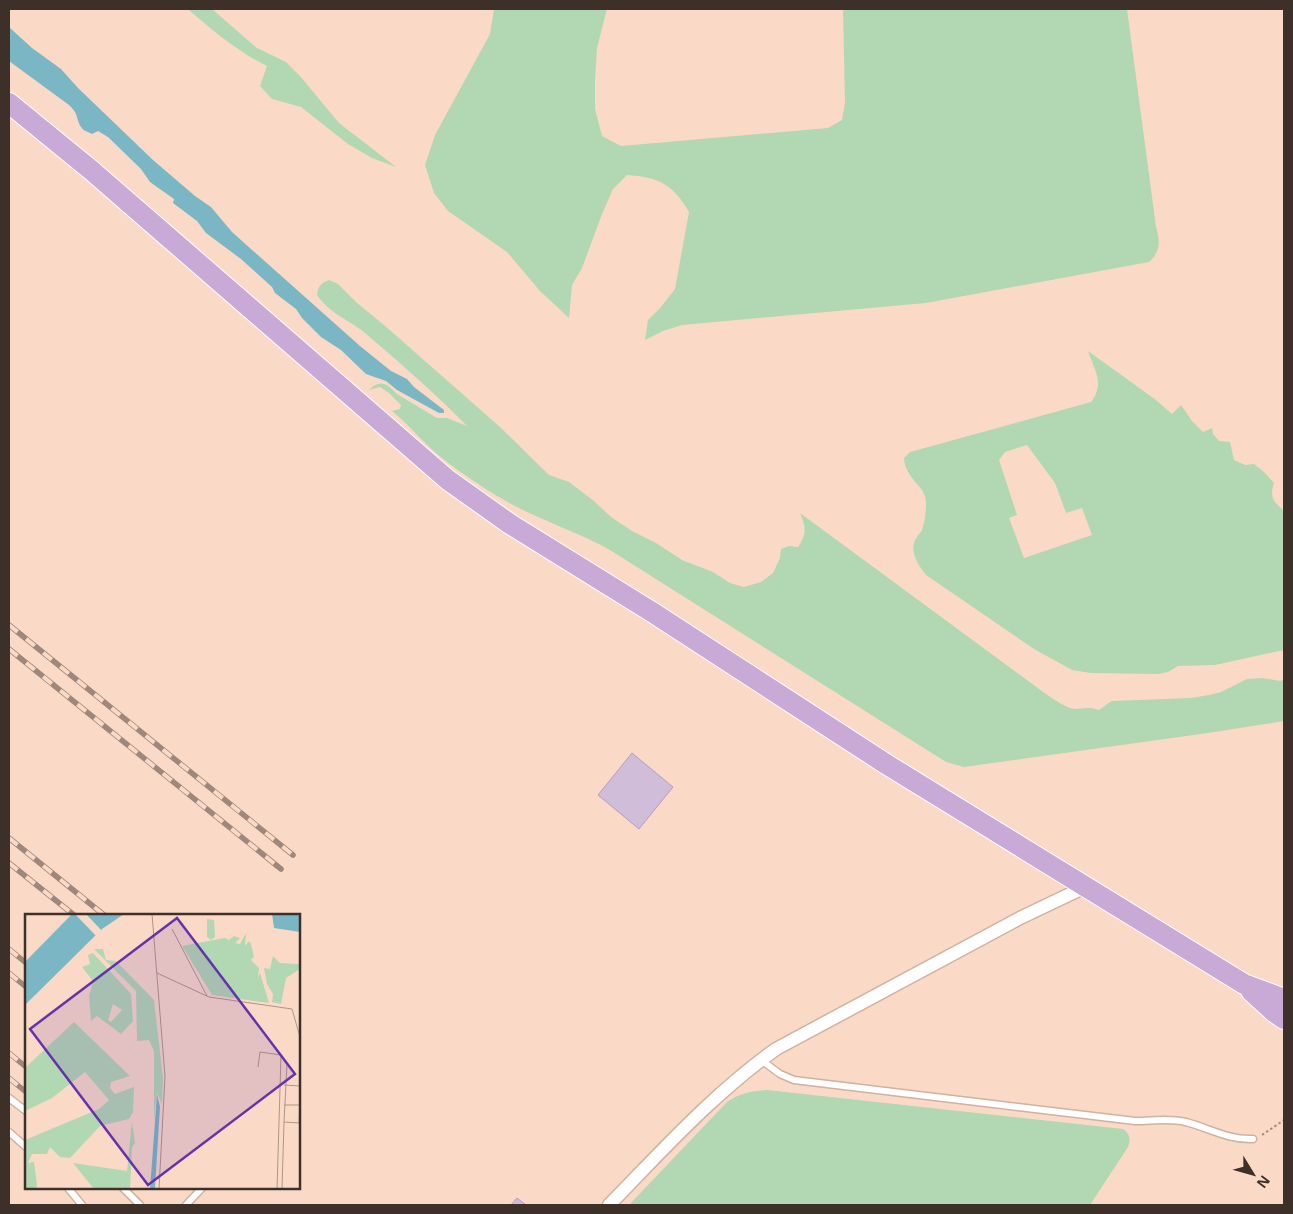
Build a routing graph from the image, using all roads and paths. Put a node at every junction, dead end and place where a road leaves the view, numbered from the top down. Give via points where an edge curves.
1 (9, 103) edge
2 (1085, 888) junction
3 (1244, 984) junction
4 (1284, 999) edge
5 (1284, 1018) edge
6 (761, 1060) junction
7 (9, 1098) edge
8 (25, 1111) edge
9 (1284, 1120) edge
10 (9, 1132) edge
11 (1253, 1139) joint
12 (25, 1147) edge
13 (69, 1189) edge
14 (124, 1189) edge
15 (201, 1189) edge
16 (82, 1205) edge
17 (140, 1205) edge
18 (186, 1205) edge
19 (609, 1205) edge

1 - 2 main road via 91,170 448,480 510,524
2 - 3 main road
2 - 6 street via 933,964
3 - 4 main road
3 - 5 main road
6 - 11 lane via 794,1080 1135,1121 1169,1119 1240,1140
6 - 19 street via 716,1097
7 - 8 lane
9 - 11 path
10 - 12 lane
13 - 16 lane
14 - 17 lane
15 - 18 lane

